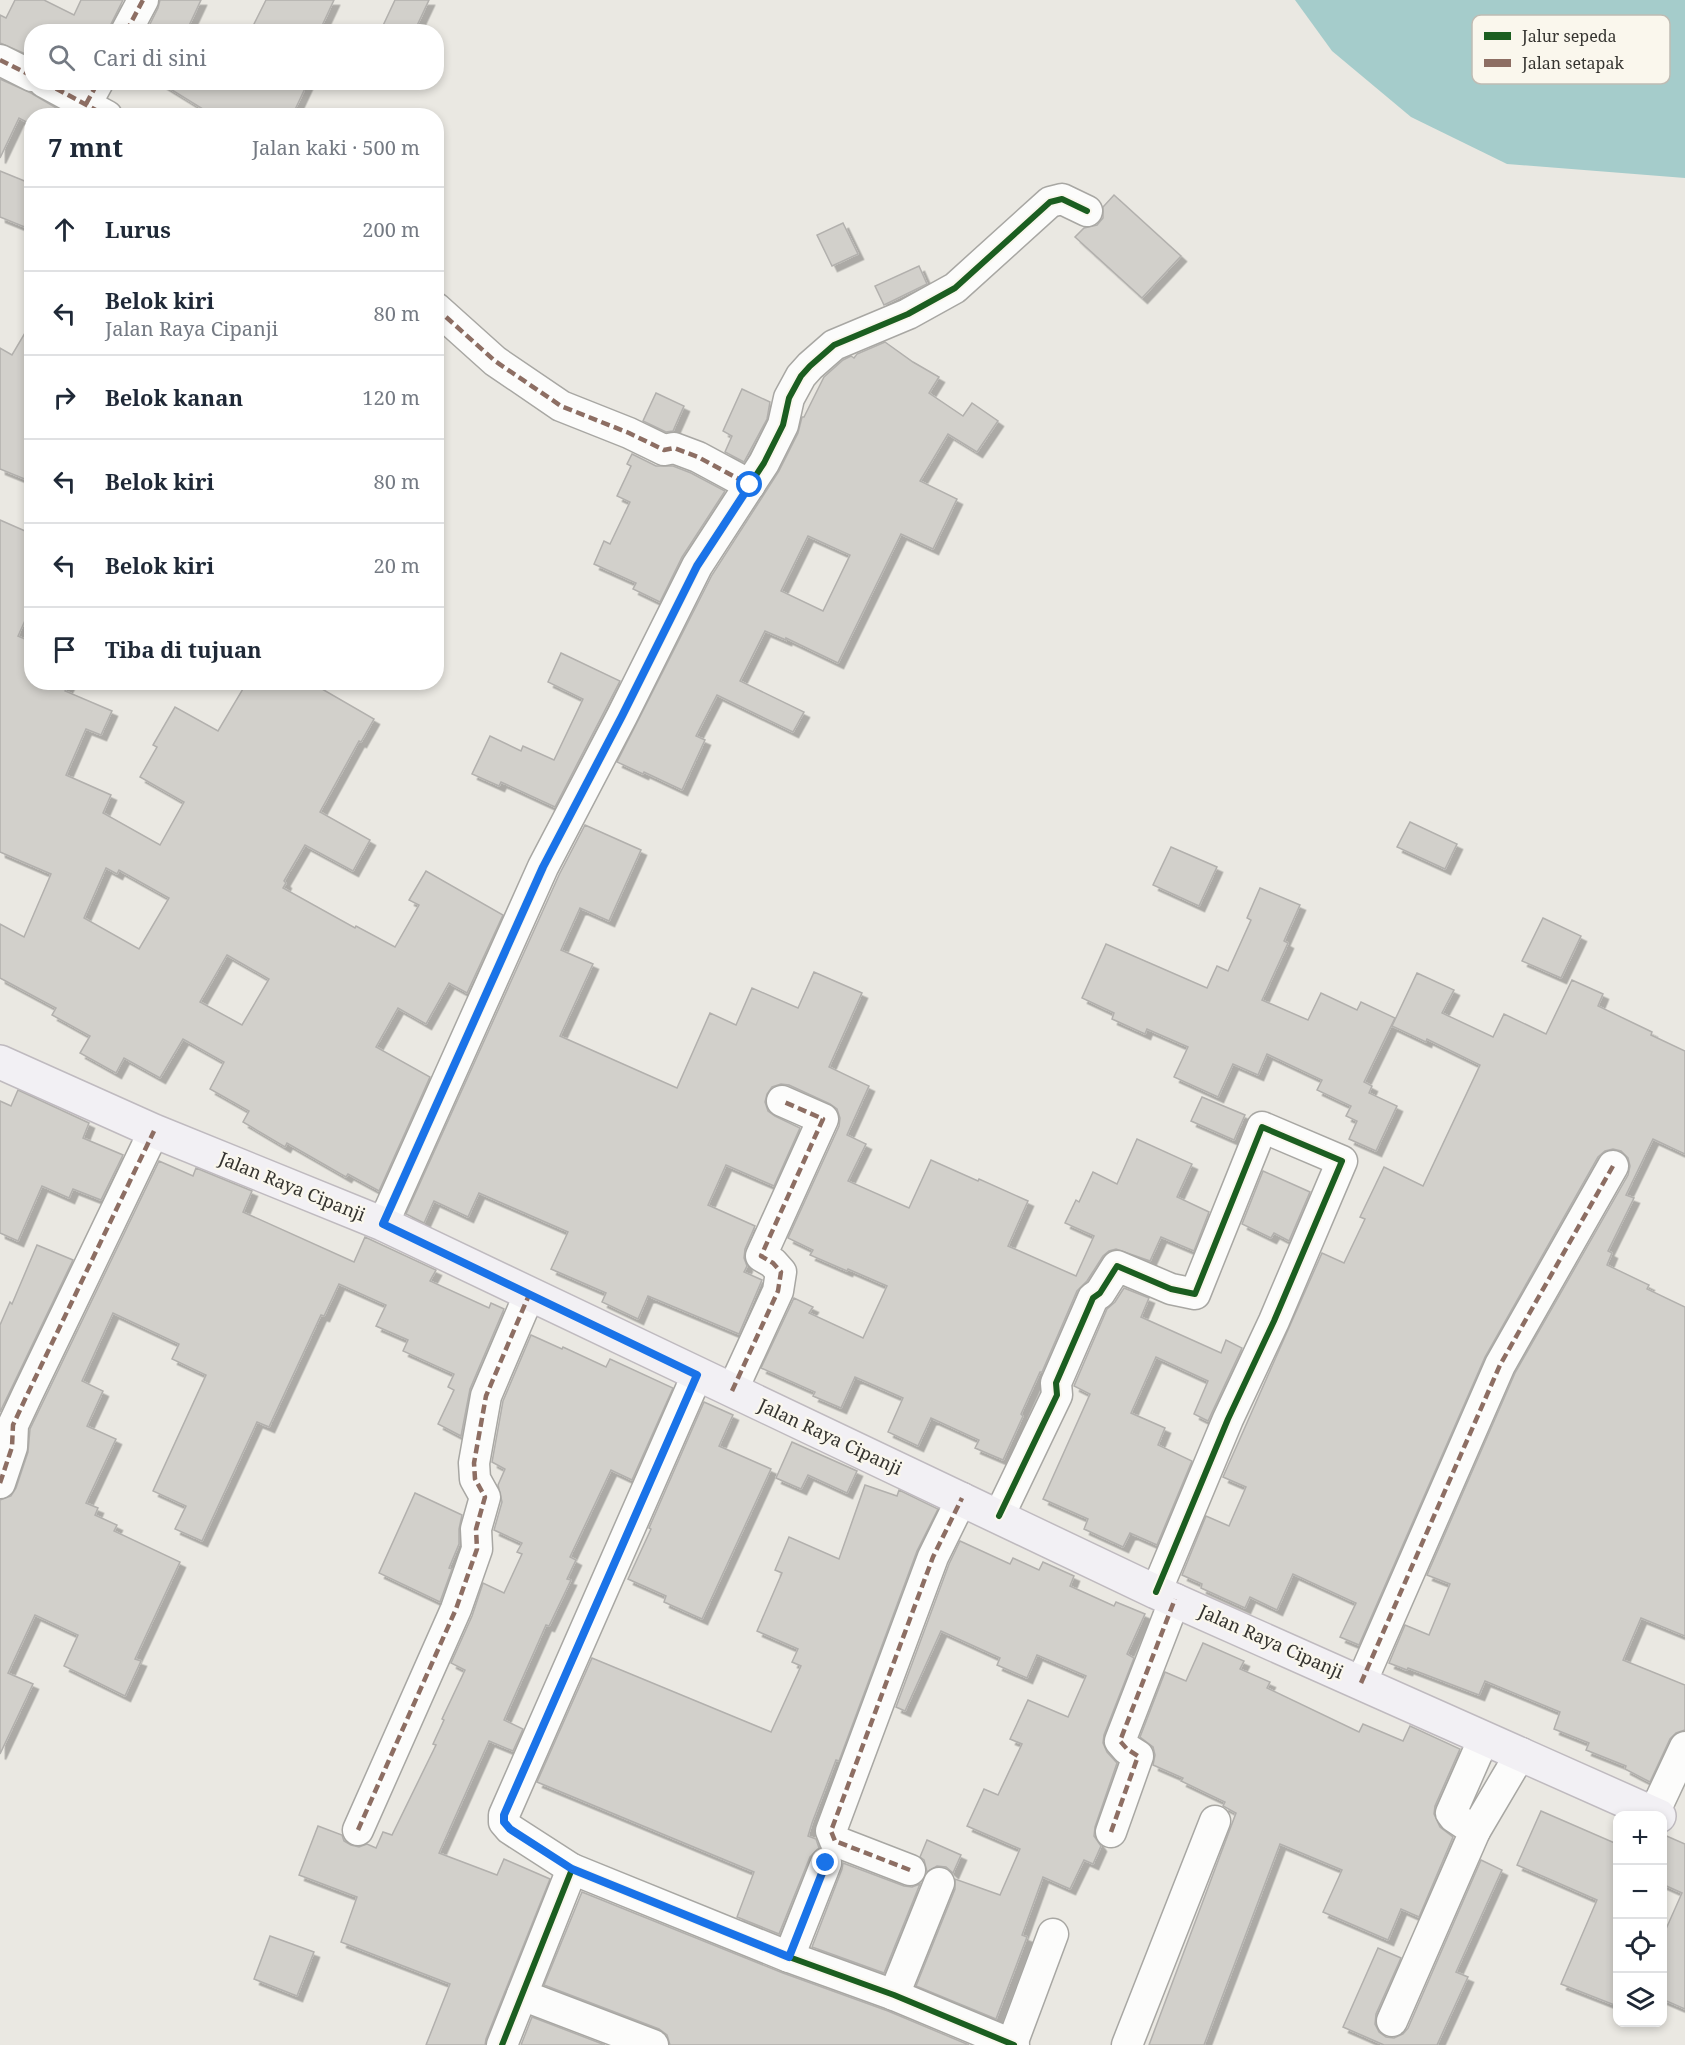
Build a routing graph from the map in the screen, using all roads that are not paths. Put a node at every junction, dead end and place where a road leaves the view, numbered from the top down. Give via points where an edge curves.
1 (143, 0) edge
2 (130, 24) edge
3 (0, 60) edge
4 (24, 72) edge
5 (66, 90) edge
6 (97, 101) edge
7 (1087, 211) dead end
8 (444, 315) edge
9 (750, 485) junction
10 (0, 1062) edge
11 (782, 1101) dead end
12 (153, 1131) junction
13 (1613, 1166) dead end
14 (383, 1224) junction
15 (529, 1295) junction
16 (697, 1375) junction
17 (732, 1391) junction
18 (0, 1483) edge
19 (962, 1498) junction
20 (999, 1516) junction
21 (1166, 1595) junction
22 (1361, 1683) junction
23 (1484, 1738) junction
24 (1685, 1748) edge
25 (1521, 1754) junction
26 (1650, 1811) edge
27 (1661, 1811) edge
28 (1667, 1819) edge
29 (1215, 1821) dead end
30 (1685, 1828) edge
31 (358, 1830) dead end
32 (1475, 1831) junction
33 (1111, 1832) dead end
34 (826, 1863) dead end
35 (572, 1869) junction
36 (910, 1870) dead end
37 (939, 1883) dead end
38 (1053, 1934) dead end
39 (789, 1957) junction
40 (522, 1995) junction
41 (894, 1995) junction
42 (1392, 2021) dead end
43 (1013, 2044) edge
44 (502, 2045) edge
45 (653, 2045) edge
46 (1127, 2045) edge

1 - 2 street
3 - 4 street
5 - 6 street
7 - 9 street via 1062,199 1050,202 954,288 908,314 829,349 795,387 783,425
8 - 9 street via 495,361 561,406 664,450 674,448 698,457
9 - 14 street via 697,566 543,867
10 - 12 main road, Jalan Raya Cipanji
11 - 17 street via 823,1119 761,1256 781,1272 778,1291
12 - 14 main road, Jalan Raya Cipanji
12 - 18 street via 23,1404
13 - 22 street via 1500,1365
14 - 15 main road, Jalan Raya Cipanji
15 - 16 main road, Jalan Raya Cipanji
15 - 31 street via 486,1396 474,1463 476,1479 485,1497 476,1529 477,1549 451,1619
16 - 17 main road, Jalan Raya Cipanji
16 - 35 street via 504,1815 510,1829
17 - 19 main road, Jalan Raya Cipanji
19 - 20 main road, Jalan Raya Cipanji
19 - 36 street via 933,1557 831,1831 835,1841
20 - 21 main road, Jalan Raya Cipanji
20 - 21 street via 1057,1395 1056,1383 1093,1298 1117,1266 1171,1289 1195,1294 1262,1127 1342,1161 1228,1419
21 - 22 main road, Jalan Raya Cipanji
21 - 33 street via 1120,1741 1138,1756
22 - 23 main road, Jalan Raya Cipanji
23 - 25 main road, Jalan Raya Cipanji
23 - 32 street via 1451,1813
24 - 27 street
25 - 26 main road, Jalan Raya Cipanji
25 - 32 street
28 - 30 main road, Jalan Raya Cipanji
29 - 46 street
32 - 42 street
34 - 39 street
35 - 39 street
35 - 40 street
37 - 41 street
38 - 43 street
39 - 41 street
40 - 44 street
40 - 45 street
41 - 43 street

